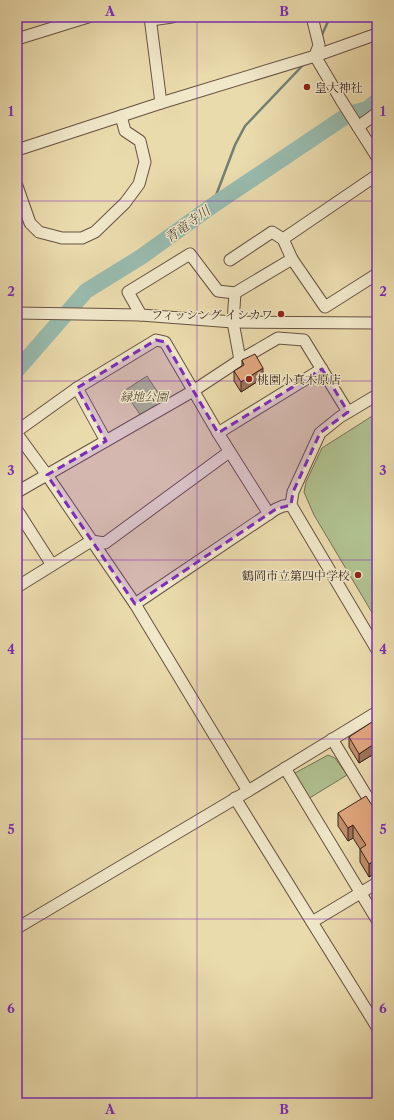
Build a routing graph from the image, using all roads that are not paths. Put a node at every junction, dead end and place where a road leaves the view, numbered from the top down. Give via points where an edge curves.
1 (88, 17) edge
2 (172, 17) edge
3 (312, 17) edge
4 (150, 19) edge
5 (376, 33) edge
6 (17, 39) edge
7 (315, 56) junction
8 (161, 103) junction
9 (377, 113) edge
10 (121, 116) junction
11 (358, 127) junction
12 (17, 150) edge
13 (377, 157) edge
14 (377, 175) edge
15 (17, 186) edge
16 (283, 239) junction
17 (292, 259) junction
18 (230, 260) dead end
19 (377, 274) edge
20 (235, 293) junction
21 (17, 313) edge
22 (141, 315) junction
23 (232, 322) junction
24 (377, 323) edge
25 (240, 360) junction
26 (322, 369) junction
27 (77, 388) junction
28 (193, 391) junction
29 (377, 395) edge
30 (348, 412) junction
31 (17, 433) edge
32 (218, 433) junction
33 (106, 441) junction
34 (229, 452) junction
35 (47, 475) junction
36 (17, 492) edge
37 (291, 505) junction
38 (17, 510) edge
39 (269, 514) junction
40 (91, 541) junction
41 (52, 565) junction
42 (17, 587) edge
43 (135, 604) junction
44 (377, 650) edge
45 (377, 712) edge
46 (332, 739) junction
47 (285, 768) junction
48 (248, 791) junction
49 (235, 798) junction
50 (377, 813) edge
51 (377, 882) edge
52 (361, 892) junction
53 (377, 920) edge
54 (312, 922) junction
55 (17, 928) edge
56 (377, 1028) edge

1 - 6 street
2 - 4 street
3 - 7 street via 319,45
4 - 8 street
5 - 7 street
7 - 8 street
7 - 11 street
8 - 10 street
9 - 11 street
10 - 12 street
10 - 15 street via 125,131 140,141 145,162 139,184 125,203 95,232 82,238 62,238 39,232 30,223
11 - 13 street
14 - 16 street
16 - 17 street
16 - 18 street via 272,232
17 - 19 street via 325,307
17 - 20 street
20 - 22 street via 218,291 190,254 128,292
20 - 23 street
21 - 22 street
22 - 23 street
23 - 24 street
23 - 25 street
25 - 26 street via 278,338 304,340
25 - 28 street
26 - 30 street
26 - 32 street
27 - 28 street via 156,340 165,342
27 - 31 street
27 - 33 street
28 - 32 street
28 - 33 street
29 - 30 street
30 - 37 street via 320,433 293,492
31 - 35 street
32 - 34 street
33 - 35 street
34 - 39 street
34 - 40 street via 105,543
35 - 36 street
35 - 40 street
37 - 39 street via 283,506
37 - 44 street
38 - 41 street
39 - 43 street
40 - 41 street
40 - 43 street
41 - 42 street
43 - 48 street
45 - 46 street
46 - 47 street
46 - 50 street
47 - 48 street
47 - 52 street
48 - 49 street
49 - 54 street
49 - 55 street
51 - 52 street
52 - 53 street
52 - 54 street
54 - 56 street

